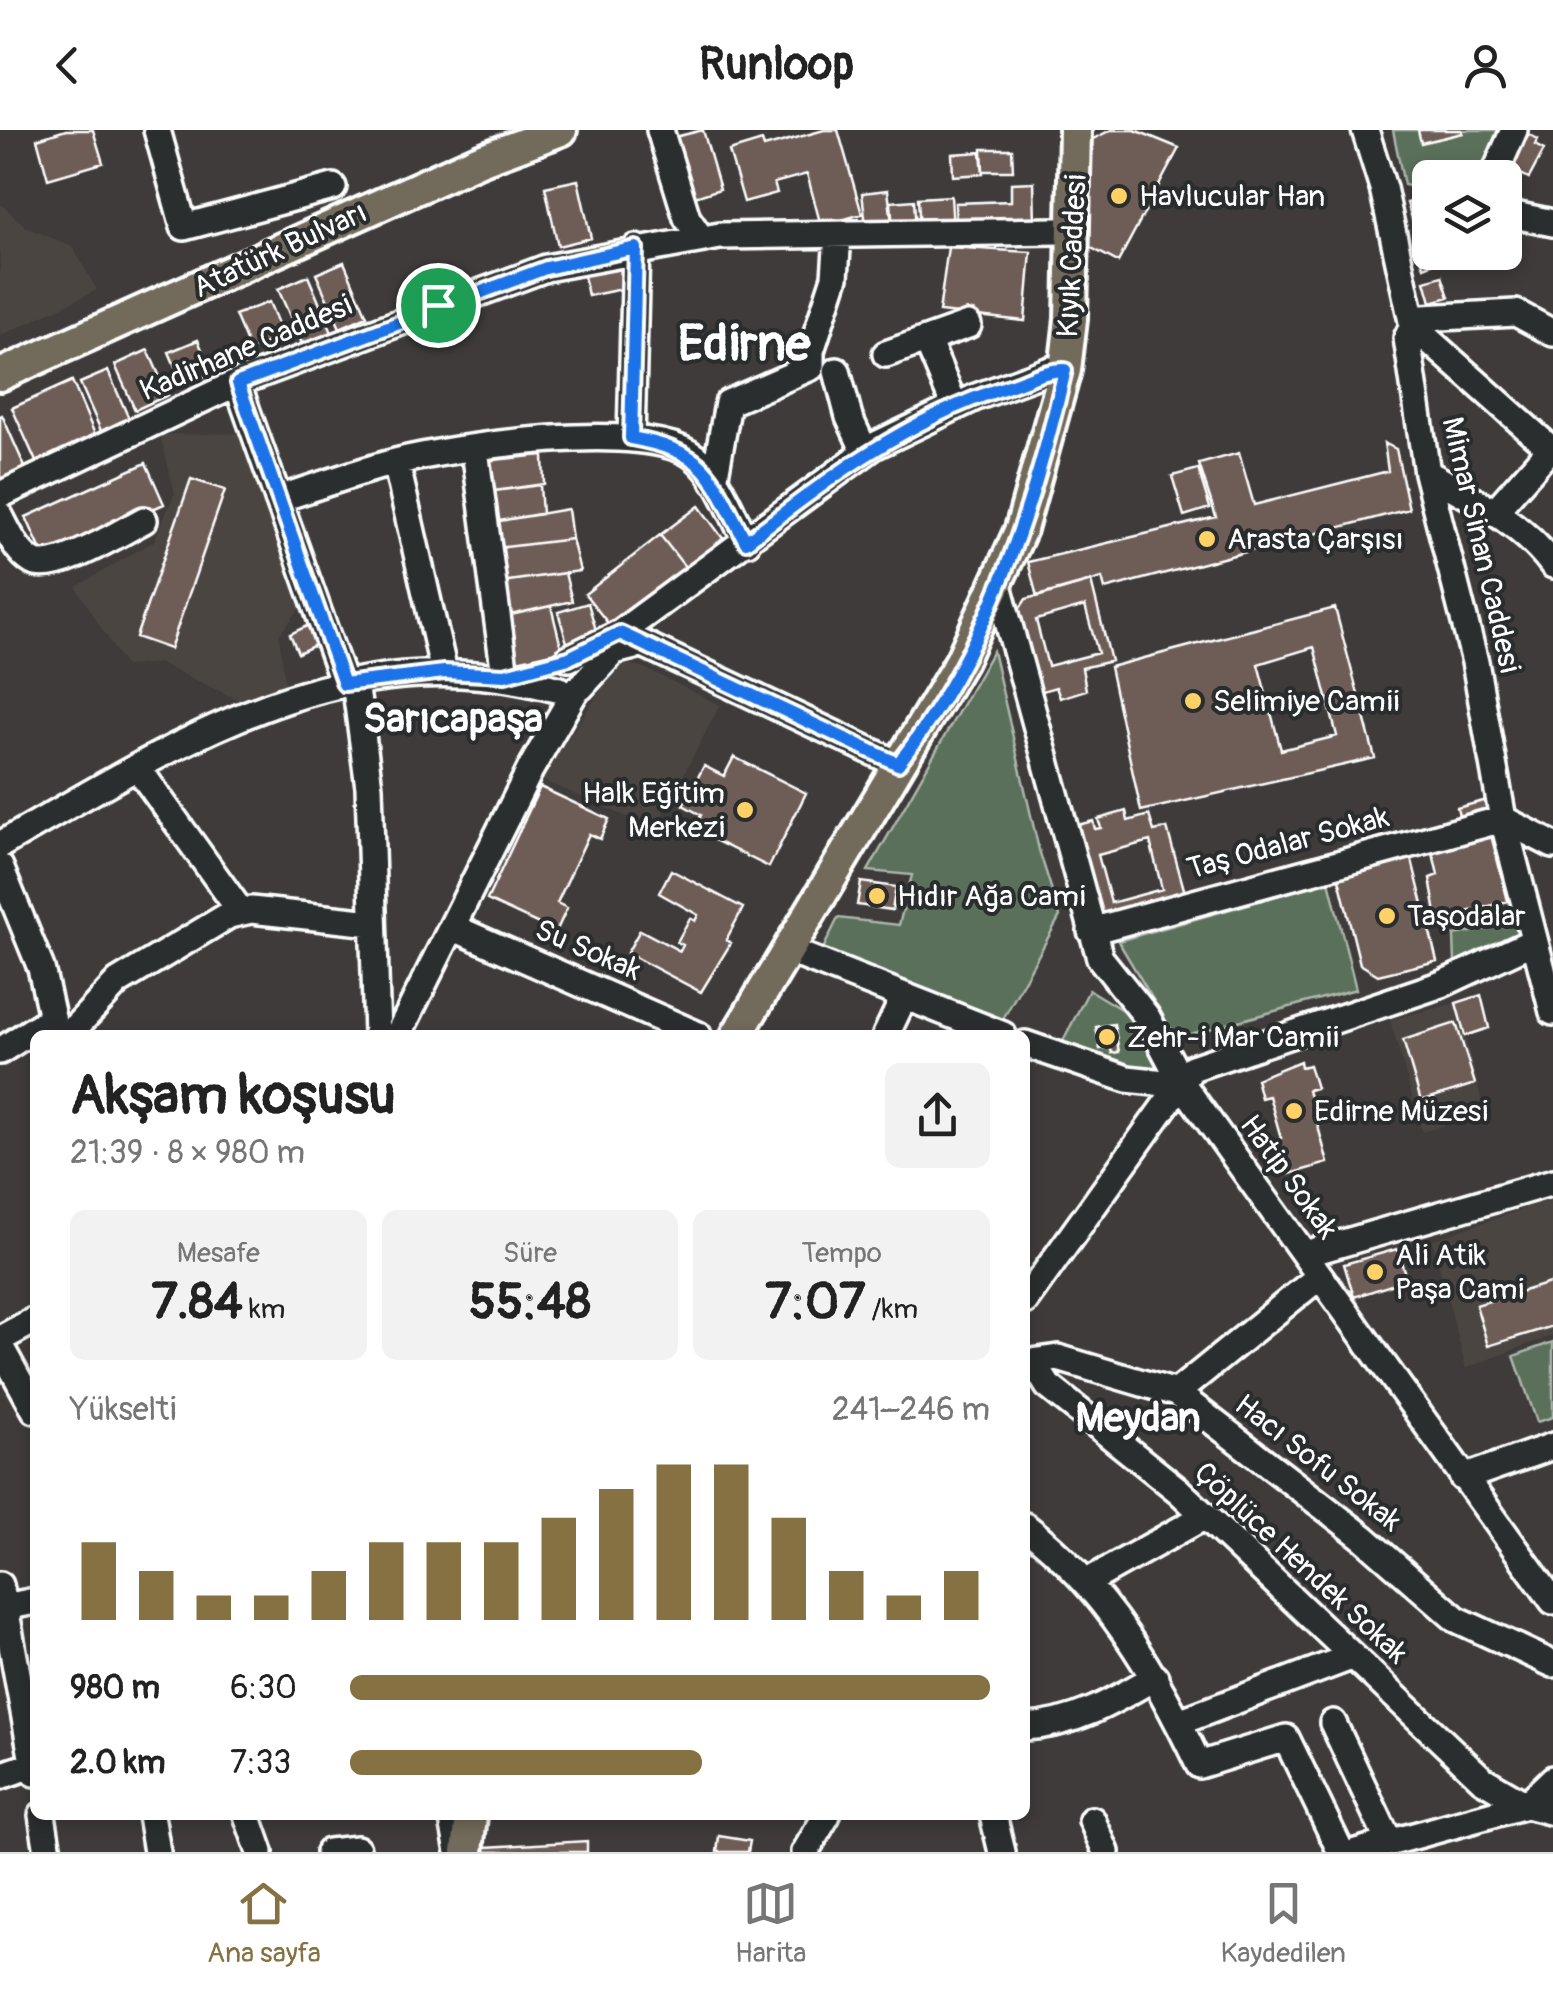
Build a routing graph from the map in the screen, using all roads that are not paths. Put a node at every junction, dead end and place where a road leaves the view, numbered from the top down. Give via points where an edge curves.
1 (157, 130) edge
2 (499, 130) edge
3 (561, 130) edge
4 (660, 130) edge
5 (1056, 130) edge
6 (1075, 130) edge
7 (1366, 130) edge
8 (1514, 130) edge
9 (1501, 160) edge
10 (332, 187) dead end
11 (1522, 217) edge
12 (1553, 223) edge
13 (1066, 230) junction
14 (838, 236) junction
15 (700, 237) junction
16 (636, 248) junction
17 (968, 325) dead end
18 (1413, 326) junction
19 (1553, 332) edge
20 (927, 340) junction
21 (0, 354) edge
22 (886, 354) dead end
23 (1057, 370) junction
24 (837, 371) dead end
25 (0, 375) edge
26 (238, 383) junction
27 (955, 406) junction
28 (631, 438) junction
29 (476, 450) junction
30 (1552, 450) edge
31 (865, 452) junction
32 (396, 462) junction
33 (1427, 473) junction
34 (714, 481) junction
35 (0, 495) edge
36 (278, 499) junction
37 (1495, 511) junction
38 (0, 516) edge
39 (144, 520) dead end
40 (746, 542) junction
41 (1553, 564) edge
42 (998, 585) junction
43 (620, 633) junction
44 (649, 647) junction
45 (564, 659) junction
46 (444, 672) junction
47 (505, 675) junction
48 (350, 683) junction
49 (572, 689) junction
50 (898, 764) junction
51 (136, 767) junction
52 (1503, 819) junction
53 (0, 844) edge
54 (1553, 845) edge
55 (0, 867) edge
56 (241, 912) junction
57 (372, 922) junction
58 (452, 926) junction
59 (1091, 930) junction
60 (1534, 941) junction
61 (790, 951) junction
62 (904, 996) junction
63 (1553, 1012) edge
64 (58, 1030) edge
65 (377, 1030) edge
66 (400, 1030) edge
67 (687, 1030) edge
68 (740, 1030) edge
69 (888, 1030) edge
70 (990, 1030) edge
71 (30, 1040) edge
72 (0, 1051) edge
73 (1030, 1053) edge
74 (1182, 1085) junction
75 (1553, 1182) edge
76 (1305, 1254) junction
77 (1320, 1276) junction
78 (1030, 1293) edge
79 (30, 1323) edge
80 (0, 1343) edge
81 (1030, 1364) edge
82 (1176, 1393) junction
83 (30, 1400) edge
84 (1553, 1446) edge
85 (1463, 1478) junction
86 (1205, 1516) junction
87 (1030, 1530) edge
88 (1088, 1582) junction
89 (3, 1596) edge
90 (30, 1600) edge
91 (1553, 1601) edge
92 (1351, 1657) junction
93 (1553, 1664) edge
94 (1156, 1677) junction
95 (1179, 1722) junction
96 (1333, 1723) dead end
97 (1030, 1727) edge
98 (30, 1745) edge
99 (30, 1768) edge
100 (0, 1776) edge
101 (1553, 1779) edge
102 (1526, 1805) junction
103 (1553, 1812) edge
104 (43, 1820) edge
105 (152, 1820) edge
106 (249, 1820) edge
107 (453, 1820) edge
108 (471, 1820) edge
109 (823, 1820) edge
110 (994, 1820) edge
111 (1092, 1820) dead end
112 (1388, 1840) junction
113 (357, 1849) dead end
114 (48, 1852) edge
115 (157, 1852) edge
116 (260, 1852) edge
117 (329, 1852) edge
118 (460, 1852) edge
119 (468, 1852) edge
120 (805, 1852) edge
121 (1002, 1852) edge
122 (1106, 1852) edge
123 (1341, 1852) edge
124 (1356, 1852) edge

1 - 10 street via 184,227
2 - 21 main road, Atatürk Bulvarı
3 - 25 main road, Atatürk Bulvarı
4 - 15 street via 687,218
5 - 13 main road, Kıyık Caddesi
6 - 13 main road, Kıyık Caddesi
7 - 18 street, Mimar Sinan Caddesi
8 - 9 street
11 - 12 street
13 - 14 street, Kadirhane Caddesi
13 - 23 main road, Kıyık Caddesi
14 - 15 street, Kadirhane Caddesi
14 - 34 street via 835,277 811,368 728,403
15 - 16 street, Kadirhane Caddesi
16 - 26 street, Kadirhane Caddesi via 546,268
16 - 28 street
17 - 20 street
18 - 19 street via 1423,318 1516,312
18 - 30 street
18 - 33 street, Mimar Sinan Caddesi via 1408,338
20 - 22 street
20 - 27 street
23 - 27 street
23 - 42 main road, Kıyık Caddesi via 1022,529
23 - 50 main road, Kıyık Caddesi via 998,556 902,743
24 - 31 street
26 - 35 street, Kadirhane Caddesi
26 - 36 street
27 - 31 street
28 - 29 street
28 - 34 street via 693,455
29 - 32 street
29 - 47 street
30 - 37 street
31 - 40 street
32 - 36 street
32 - 46 street
33 - 37 street
33 - 52 street, Mimar Sinan Caddesi via 1475,662
34 - 40 street
36 - 48 street
37 - 41 street
38 - 39 street via 24,556 37,564 55,564
40 - 43 street
42 - 50 main road, Kıyık Caddesi
42 - 59 street, Hatip Sokak
43 - 44 street
43 - 45 street
44 - 49 street via 614,651
44 - 50 street
45 - 47 street
45 - 49 street via 551,676
46 - 47 street
46 - 48 street
47 - 49 street
48 - 51 street via 244,712
48 - 57 street via 369,787
49 - 58 street
50 - 61 main road, Kıyık Caddesi
51 - 53 street
51 - 56 street
52 - 54 street
52 - 59 street, Taş Odalar Sokak
52 - 60 street, Mimar Sinan Caddesi
55 - 64 street
56 - 57 street
56 - 64 street via 118,982
57 - 65 street
58 - 66 street
58 - 67 street, Su Sokak
59 - 74 street, Hatip Sokak via 1100,958 1147,1017
60 - 63 street, Mimar Sinan Caddesi
60 - 74 street via 1442,984 1192,1068
61 - 62 street
61 - 68 main road, Kıyık Caddesi
62 - 69 street
62 - 70 street
71 - 72 street
73 - 74 street via 1127,1079
74 - 76 street, Hatip Sokak
74 - 78 street
75 - 76 street
76 - 77 street, Hatip Sokak
77 - 82 street
77 - 85 street, Hatip Sokak
79 - 80 street
80 - 83 street
81 - 82 street, Hacı Sofu Sokak via 1058,1358
81 - 86 street, Çöplüce Hendek Sokak
82 - 93 street, Hacı Sofu Sokak via 1364,1538 1456,1619
84 - 85 street
85 - 91 street, Hatip Sokak
86 - 88 street
86 - 92 street, Çöplüce Hendek Sokak
87 - 88 street
88 - 94 street
89 - 90 street
89 - 98 street
92 - 95 street
92 - 102 street, Çöplüce Hendek Sokak via 1482,1779
94 - 95 street
94 - 97 street via 1100,1709
95 - 123 street via 1199,1765 1286,1738
96 - 112 street
99 - 100 street
101 - 102 street
102 - 103 street
102 - 112 street
104 - 114 street
105 - 115 street
106 - 116 street
107 - 118 street
108 - 119 main road
109 - 120 street
110 - 121 street
111 - 122 street
112 - 124 street
113 - 117 street

